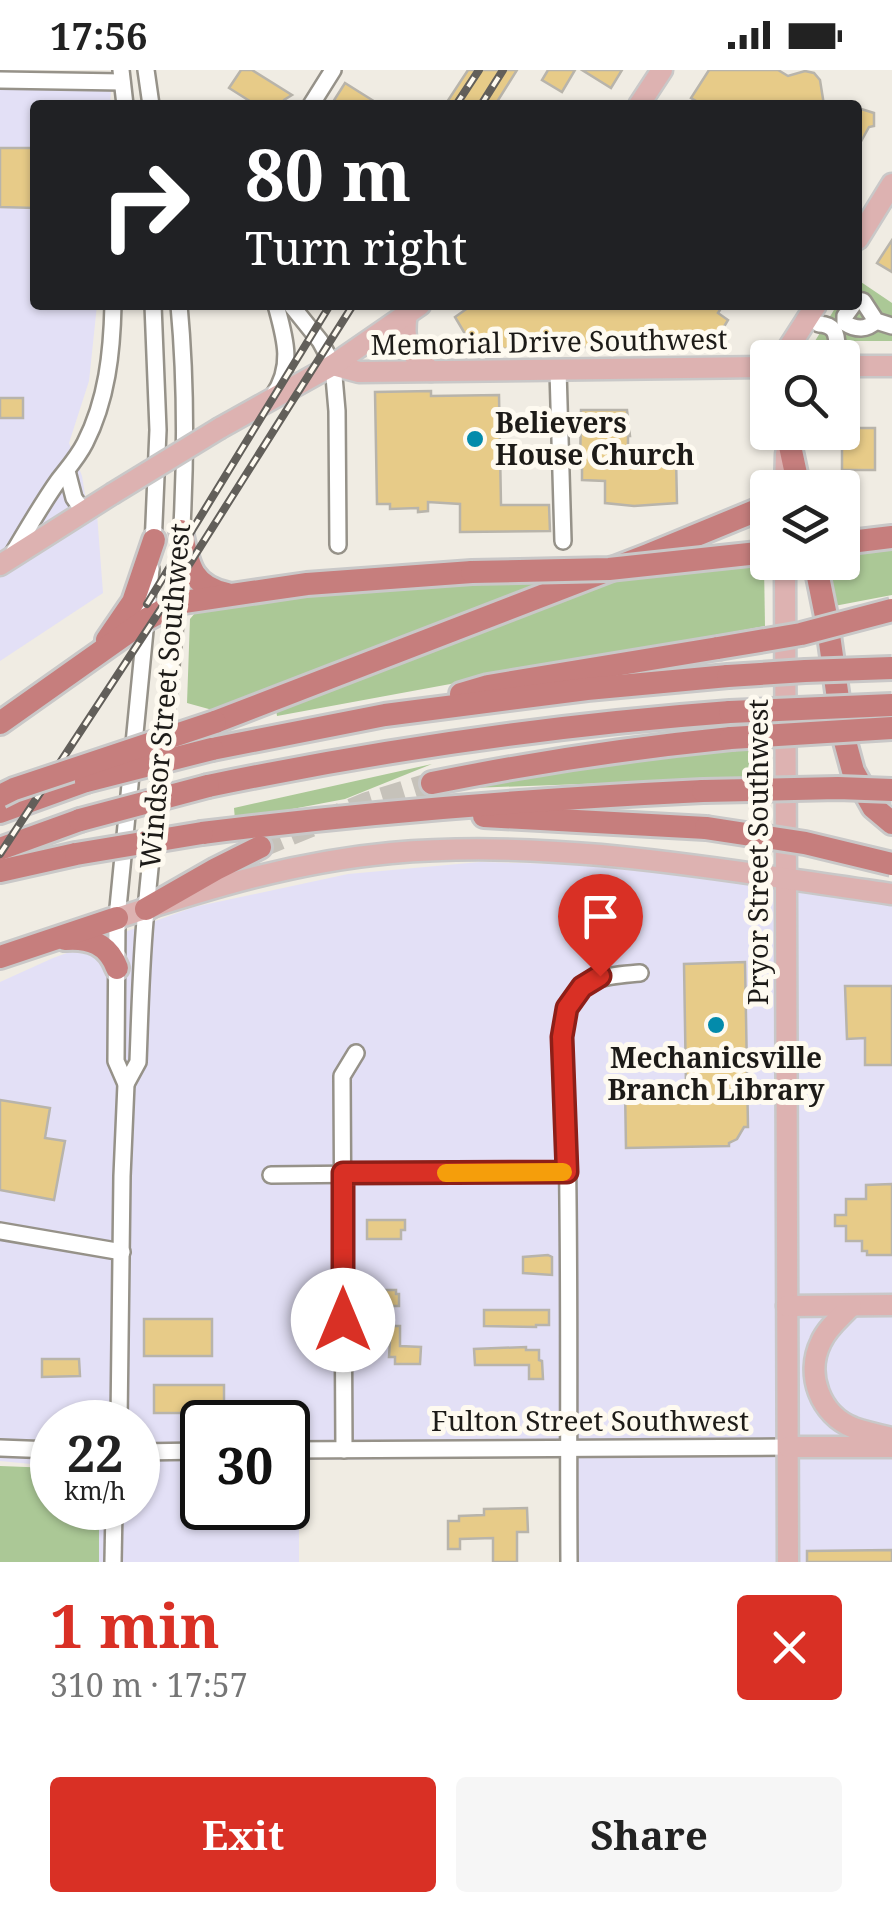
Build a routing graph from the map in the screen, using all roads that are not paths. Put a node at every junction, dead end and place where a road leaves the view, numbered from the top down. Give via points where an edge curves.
1 (146, 70) edge
2 (332, 70) edge
3 (662, 70) edge
4 (122, 76) edge
5 (0, 80) edge
6 (150, 100) edge
7 (314, 100) edge
8 (642, 100) edge
9 (892, 184) edge
10 (862, 233) edge
11 (862, 301) edge
12 (113, 310) edge
13 (153, 310) edge
14 (179, 310) edge
15 (278, 310) edge
16 (296, 310) edge
17 (412, 310) edge
18 (413, 310) edge
19 (850, 310) edge
20 (884, 324) edge
21 (832, 332) edge
22 (807, 340) edge
23 (333, 365) junction
24 (892, 366) edge
25 (750, 367) edge
26 (558, 370) junction
27 (432, 371) junction
28 (270, 399) junction
29 (67, 470) junction
30 (84, 512) junction
31 (750, 513) edge
32 (181, 531) junction
33 (892, 537) edge
34 (154, 540) junction
35 (562, 541) dead end
36 (860, 541) edge
37 (338, 544) dead end
38 (750, 554) edge
39 (5, 562) edge
40 (785, 580) edge
41 (819, 580) edge
42 (230, 595) junction
43 (178, 603) junction
44 (892, 610) edge
45 (147, 619) junction
46 (92, 659) junction
47 (892, 668) edge
48 (892, 705) edge
49 (385, 715) junction
50 (0, 722) edge
51 (892, 728) edge
52 (432, 782) tunnel mouth
53 (892, 790) edge
54 (0, 796) edge
55 (0, 812) edge
56 (400, 812) junction
57 (892, 823) edge
58 (260, 847) tunnel mouth
59 (0, 849) edge
60 (892, 864) edge
61 (0, 871) edge
62 (784, 879) junction
63 (892, 894) edge
64 (146, 908) junction
65 (117, 918) junction
66 (47, 942) junction
67 (0, 957) edge
68 (117, 968) junction
69 (640, 973) dead end
70 (356, 1052) dead end
71 (126, 1084) junction
72 (567, 1172) junction
73 (343, 1173) junction
74 (271, 1174) dead end
75 (0, 1231) edge
76 (122, 1252) junction
77 (892, 1305) edge
78 (787, 1306) junction
79 (851, 1306) junction
80 (119, 1400) edge
81 (892, 1438) edge
82 (568, 1447) junction
83 (788, 1447) junction
84 (892, 1447) edge
85 (0, 1448) edge
86 (30, 1449) edge
87 (310, 1450) edge
88 (344, 1450) junction
89 (114, 1530) edge
90 (114, 1562) edge
91 (568, 1562) edge
92 (788, 1562) edge

1 - 6 street
2 - 7 street
3 - 8 main road
4 - 5 street
9 - 10 main road
11 - 20 street
12 - 29 street via 103,399
13 - 34 street, Windsor Street Southwest
14 - 32 street, Windsor Street Southwest via 186,422
15 - 28 street via 287,354
16 - 23 street
17 - 23 main road
18 - 27 main road via 403,334 410,352
19 - 21 street
20 - 21 street
21 - 22 main road
21 - 24 main road
23 - 27 main road, Memorial Drive Southwest via 358,372
23 - 28 main road
23 - 37 street
25 - 26 main road, Memorial Drive Southwest
26 - 27 main road, Memorial Drive Southwest
26 - 35 street
28 - 30 main road, bridge
29 - 30 street
29 - 39 street
30 - 39 main road
31 - 54 highway, bridge via 215,722
32 - 42 highway via 197,580
32 - 43 street, Windsor Street Southwest
33 - 36 highway
34 - 45 street, Windsor Street Southwest
34 - 46 highway via 133,602
38 - 42 highway, bridge
40 - 62 main road, Pryor Street Southwest
41 - 57 highway via 853,771 873,807
42 - 43 highway
43 - 45 highway
43 - 64 street, Windsor Street Southwest
44 - 49 highway, bridge via 801,634 488,686
45 - 46 highway
45 - 65 street, Windsor Street Southwest
46 - 50 highway
47 - 49 highway, bridge via 587,689
48 - 59 highway, bridge via 599,723 348,758 208,786
49 - 55 highway, bridge via 86,781
51 - 52 highway, bridge via 643,747
53 - 56 highway, bridge via 703,792
56 - 60 highway, bridge via 706,828
56 - 61 highway, bridge via 202,832
58 - 64 highway
62 - 63 main road
62 - 64 main road via 557,850 433,850 277,870
62 - 78 main road, Pryor Street Southwest
64 - 65 main road
64 - 71 street, Windsor Street Southwest via 138,1062
65 - 66 highway
65 - 68 street, Windsor Street Southwest
66 - 67 highway
66 - 68 highway via 91,941 106,948
68 - 71 street, Windsor Street Southwest via 116,1061
69 - 72 street via 600,976 567,1008
70 - 73 street via 342,1076
71 - 76 street, Windsor Street Southwest
72 - 73 street
72 - 82 street
73 - 74 street
73 - 88 street
75 - 76 street
76 - 80 street, Windsor Street Southwest
77 - 79 main road
78 - 79 main road
78 - 83 main road, Pryor Street Southwest
79 - 81 main road via 820,1342 818,1390 842,1421
82 - 83 street, Fulton Street Southwest
82 - 88 street, Fulton Street Southwest
82 - 91 street
83 - 84 main road, Fulton Street Southwest
83 - 92 main road, Pryor Street Southwest
85 - 86 street
87 - 88 street, Fulton Street Southwest
89 - 90 street

